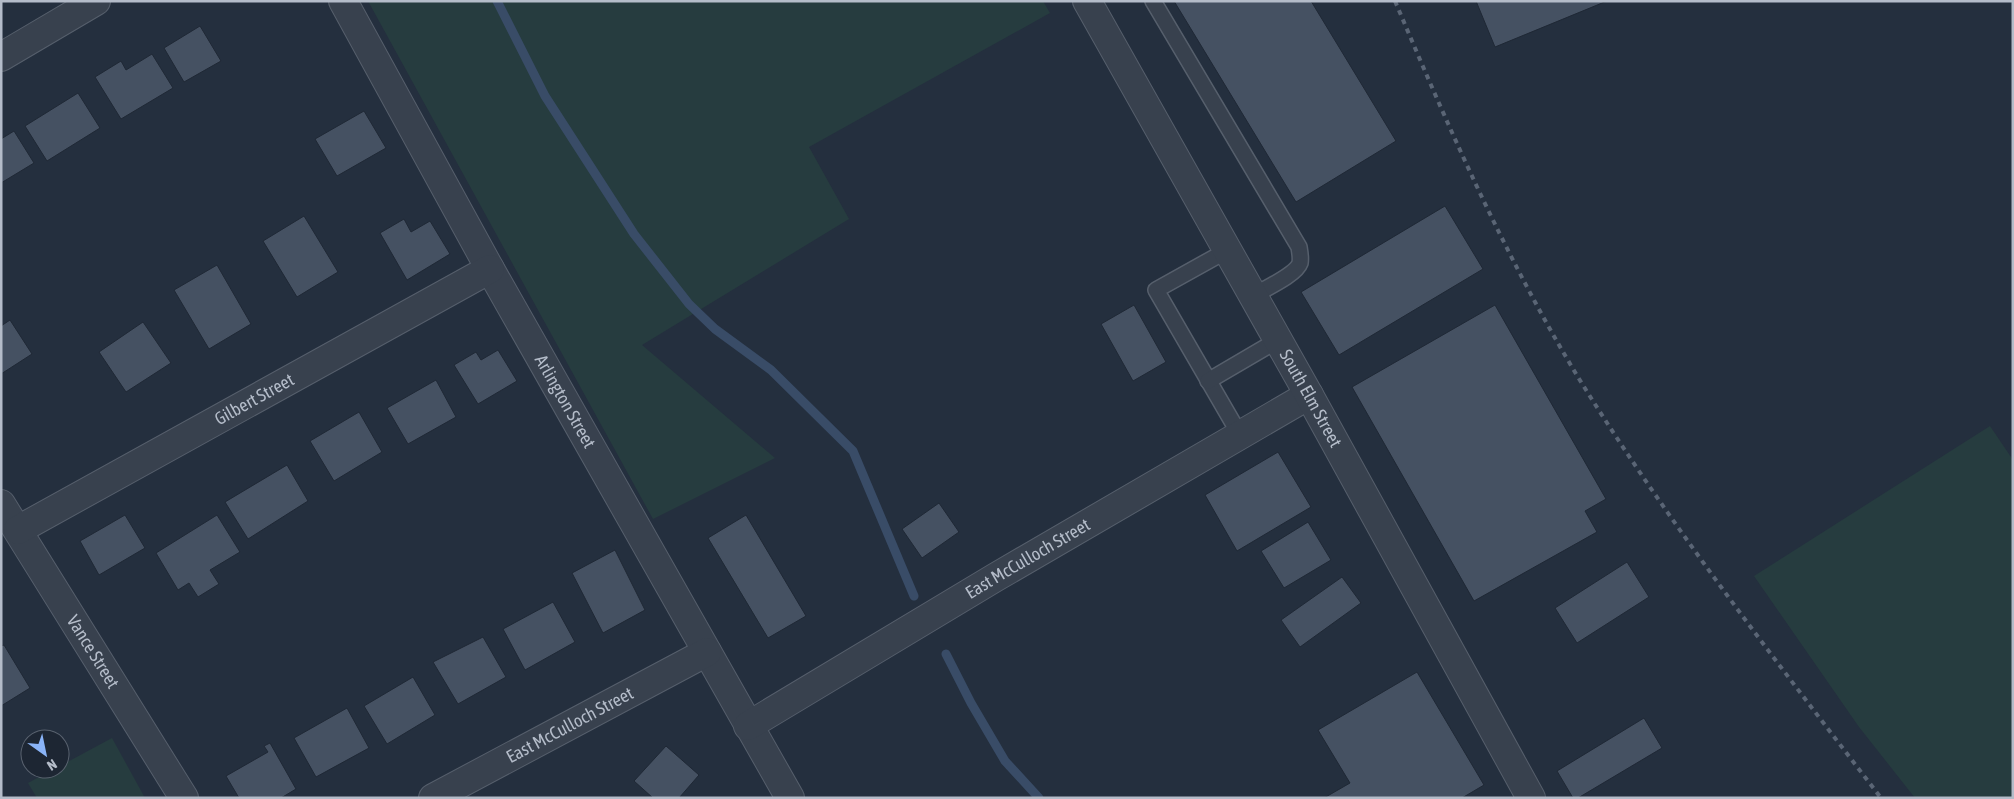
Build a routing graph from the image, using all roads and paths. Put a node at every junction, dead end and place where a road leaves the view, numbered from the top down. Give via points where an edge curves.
1 (96, 1) edge
2 (343, 1) edge
3 (1087, 1) edge
4 (1153, 1) edge
5 (1, 58) edge
6 (1228, 250) junction
7 (490, 269) junction
8 (1253, 296) junction
9 (1278, 340) junction
10 (1208, 381) junction
11 (1309, 395) junction
12 (1240, 435) junction
13 (1, 504) edge
14 (18, 530) junction
15 (707, 652) junction
16 (748, 726) junction
17 (1525, 796) edge
18 (184, 798) edge
19 (433, 798) edge
20 (790, 798) edge

1 - 5 street
2 - 7 street, Arlington Street
3 - 6 street, South Elm Street
4 - 8 lane via 1299,247 1299,266
6 - 8 street, South Elm Street
6 - 10 lane via 1156,290
7 - 14 street, Gilbert Street
7 - 15 street, Arlington Street
8 - 9 street, South Elm Street
9 - 10 lane
9 - 11 street, South Elm Street
10 - 12 lane
11 - 12 street, East McCulloch Street
11 - 17 street, South Elm Street
12 - 16 street, East McCulloch Street
13 - 14 street, Vance Street
14 - 18 street, Vance Street
15 - 16 street, Arlington Street
15 - 19 street, East McCulloch Street
16 - 20 street, Arlington Street

